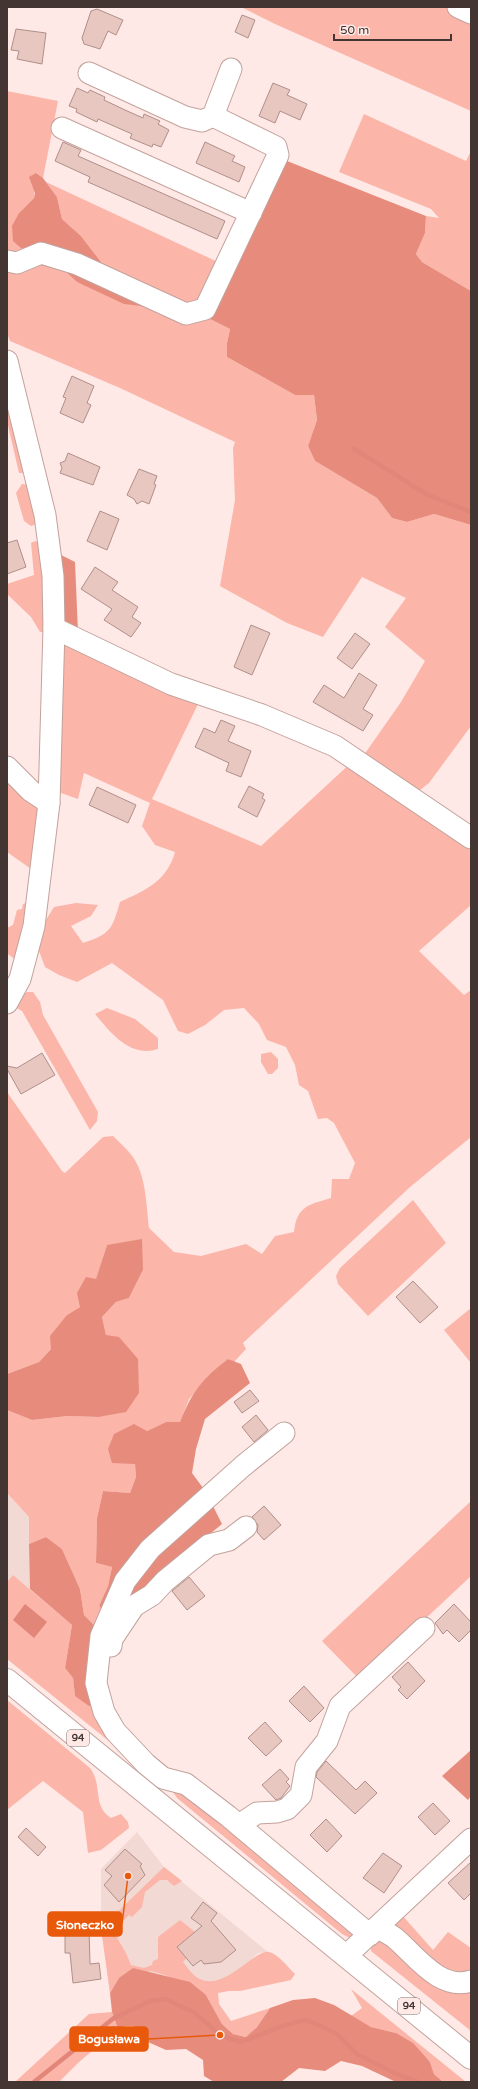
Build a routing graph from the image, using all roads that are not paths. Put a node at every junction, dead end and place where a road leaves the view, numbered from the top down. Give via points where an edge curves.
1 (458, 7) edge
2 (471, 13) edge
3 (231, 69) dead end
4 (89, 73) dead end
5 (213, 116) junction
6 (62, 128) dead end
7 (251, 213) junction
8 (7, 261) edge
9 (7, 361) edge
10 (54, 628) junction
11 (7, 767) edge
12 (49, 803) junction
13 (471, 838) edge
14 (7, 1003) edge
15 (284, 1433) dead end
16 (246, 1527) dead end
17 (424, 1628) dead end
18 (7, 1680) edge
19 (104, 1712) junction
20 (239, 1825) junction
21 (471, 1839) edge
22 (373, 1931) junction
23 (347, 1955) junction
24 (471, 1981) edge
25 (471, 2058) edge

1 - 2 street
3 - 5 street
4 - 5 street via 184,116 202,121
5 - 7 street via 276,147 278,155
6 - 7 street
7 - 8 street via 205,309 186,314 77,264 41,253 17,263
9 - 10 street via 45,515 53,576
10 - 12 street
10 - 13 street via 171,684 262,715 335,746
11 - 12 street via 30,791
12 - 14 street via 34,926 20,979
15 - 19 street via 150,1548 125,1581 101,1636 96,1683
16 - 19 street via 230,1540 209,1545 152,1595 134,1606 112,1639 105,1674
17 - 20 street via 340,1706 327,1741 306,1767 301,1795 287,1809 257,1813
18 - 23 main road, 94
19 - 20 street via 115,1731 146,1764 163,1778 186,1784
20 - 22 street
21 - 22 street
22 - 23 street
22 - 24 street via 395,1937 421,1964 450,1982
23 - 25 main road, 94

